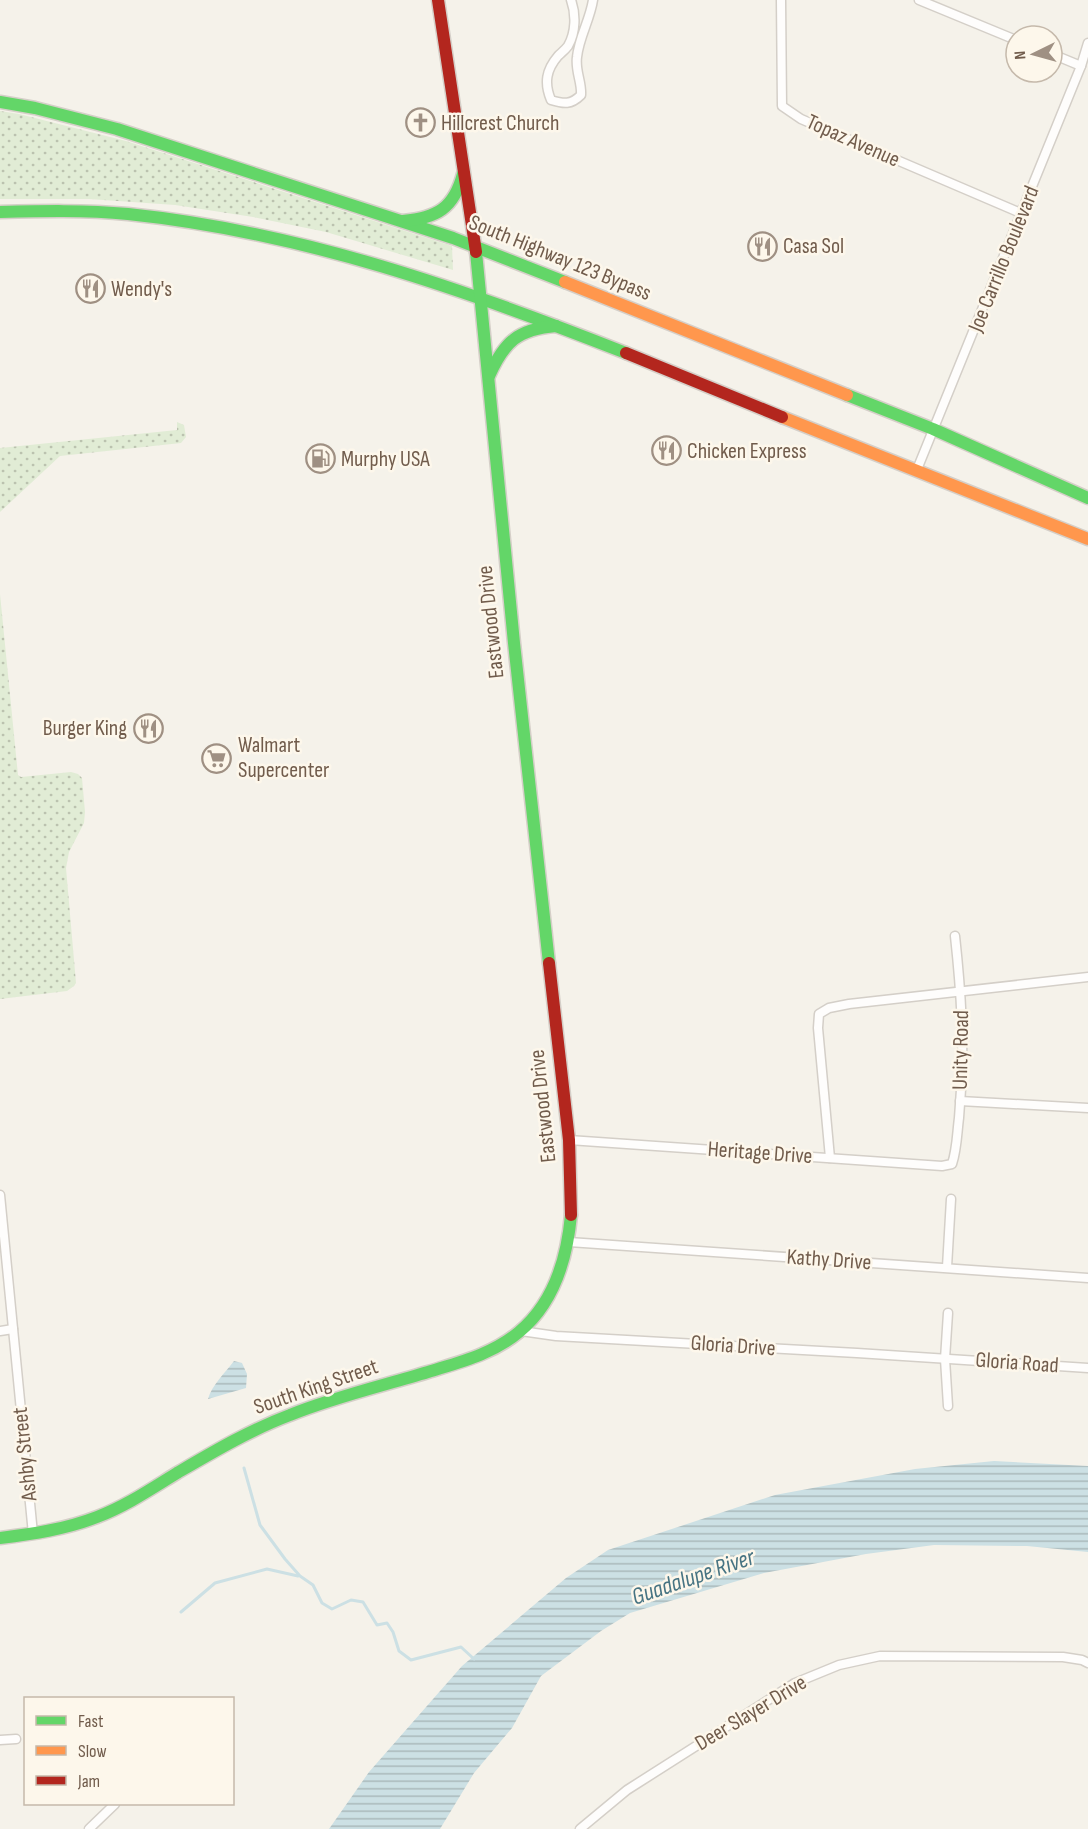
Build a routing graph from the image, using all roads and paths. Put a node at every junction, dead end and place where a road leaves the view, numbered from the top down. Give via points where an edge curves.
1 (438, 0) edge
2 (571, 0) edge
3 (592, 0) edge
4 (782, 0) edge
5 (919, 0) edge
6 (577, 34) junction
7 (1004, 35) edge
8 (1088, 43) edge
9 (1064, 59) edge
10 (1081, 66) junction
11 (0, 102) edge
12 (464, 166) junction
13 (0, 212) edge
14 (1023, 214) junction
15 (402, 221) junction
16 (476, 247) junction
17 (480, 296) junction
18 (558, 326) junction
19 (488, 380) junction
20 (933, 429) junction
21 (916, 472) junction
22 (1088, 498) edge
23 (1088, 539) edge
24 (955, 936) dead end
25 (1088, 977) edge
26 (961, 992) junction
27 (960, 1101) junction
28 (1088, 1108) edge
29 (569, 1140) junction
30 (830, 1158) junction
31 (952, 1164) joint
32 (0, 1195) edge
33 (951, 1199) dead end
34 (570, 1242) junction
35 (946, 1267) junction
36 (1088, 1278) edge
37 (948, 1313) dead end
38 (13, 1329) junction
39 (0, 1331) edge
40 (521, 1331) junction
41 (945, 1359) junction
42 (1088, 1368) edge
43 (948, 1406) dead end
44 (33, 1534) junction
45 (0, 1538) edge
46 (1088, 1663) edge
47 (16, 1739) dead end
48 (0, 1740) edge
49 (113, 1805) edge
50 (88, 1829) edge
51 (580, 1829) edge

1 - 12 main road, Eastwood Drive
2 - 6 street
3 - 6 street
4 - 14 street, Topaz Avenue via 782,106 801,119
5 - 7 street
6 - 6 street via 547,73 546,88 551,100 563,104 574,102 581,95
8 - 10 street, Joe Carrillo Boulevard
9 - 10 street
10 - 14 street, Joe Carrillo Boulevard
11 - 15 main road, South Highway 123 Bypass via 117,129
12 - 15 main road via 458,192 445,208 428,218
12 - 16 main road, Eastwood Drive
13 - 17 main road via 126,214 254,233 332,250
14 - 20 street, Joe Carrillo Boulevard
15 - 16 main road, South Highway 123 Bypass
16 - 17 main road, Eastwood Drive
16 - 20 main road, South Highway 123 Bypass
17 - 18 main road
17 - 19 main road, Eastwood Drive
18 - 19 main road via 534,328 515,337 500,353
18 - 21 main road
19 - 29 main road, Eastwood Drive
20 - 21 street, Joe Carrillo Boulevard
20 - 22 main road, South Highway 123 Bypass
21 - 23 main road
24 - 26 street, Unity Road
25 - 26 street
26 - 27 street, Unity Road via 964,1030
26 - 30 street via 849,1004 819,1014
27 - 28 street
27 - 31 street, Unity Road
29 - 30 street, Heritage Drive
29 - 34 main road, Eastwood Drive
30 - 31 street, Heritage Drive
32 - 38 street, Ashby Street
33 - 35 street
34 - 35 street, Kathy Drive
34 - 40 main road, South King Street via 557,1280
35 - 36 street, Kathy Drive
37 - 41 street
38 - 39 street
38 - 44 street, Ashby Street
40 - 41 street, Gloria Drive
40 - 44 main road, South King Street via 452,1365 274,1420 108,1512 59,1530
41 - 42 street, Gloria Road
41 - 43 street
44 - 45 main road, South King Street
46 - 51 street, Deer Slayer Drive via 1063,1658 880,1656 839,1665 795,1683 627,1790
47 - 48 street
49 - 50 street

